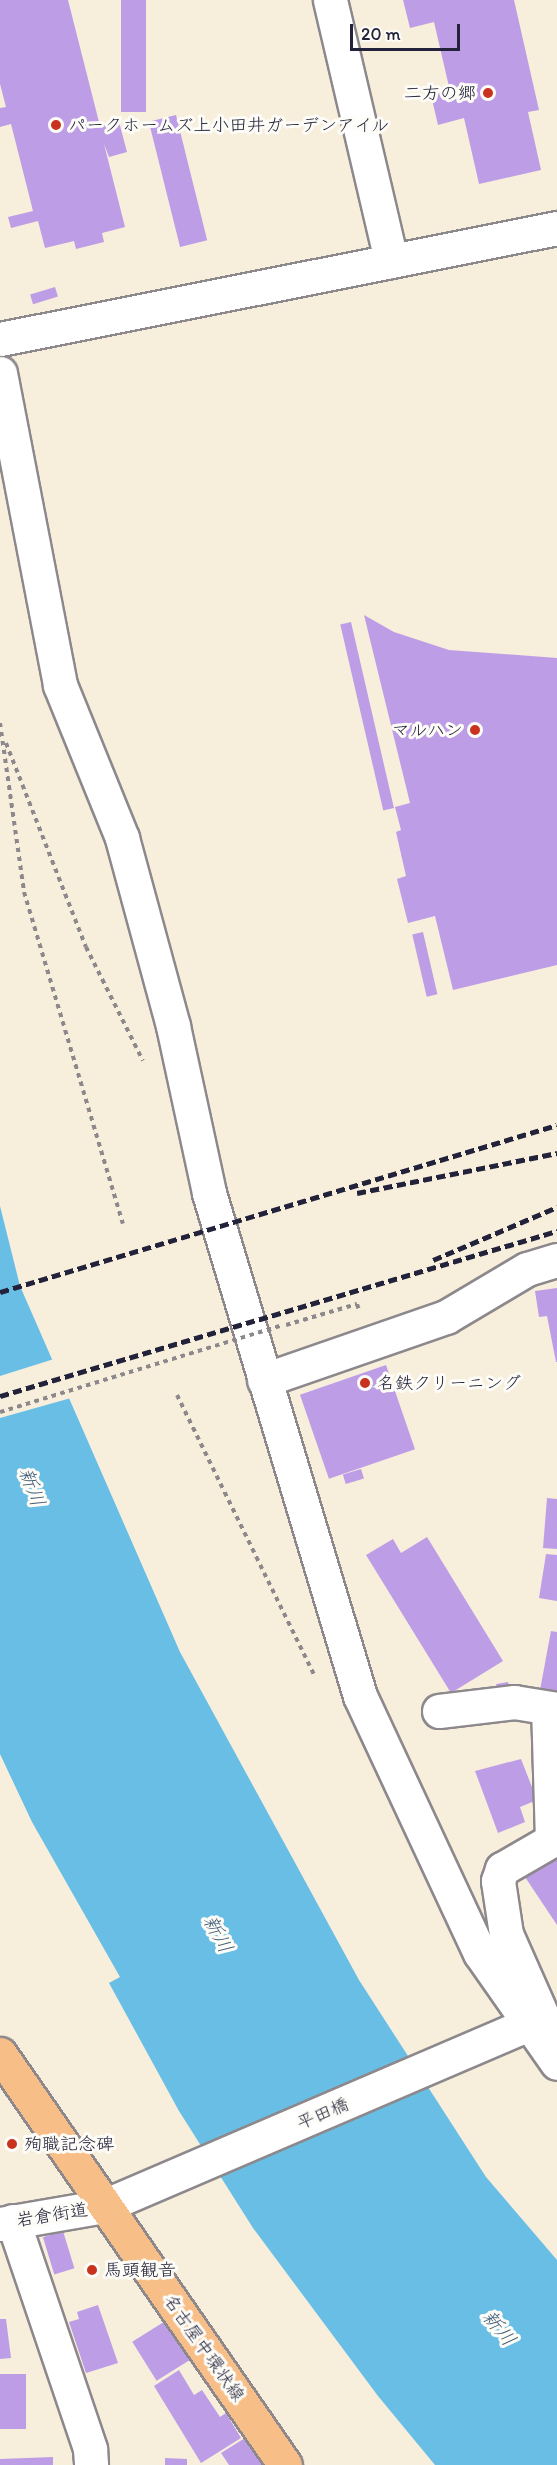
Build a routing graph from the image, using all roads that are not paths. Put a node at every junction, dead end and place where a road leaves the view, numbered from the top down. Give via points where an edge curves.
1 (330, 0) edge
2 (557, 228) edge
3 (391, 261) junction
4 (0, 339) edge
5 (0, 373) edge
6 (557, 1260) edge
7 (264, 1380) junction
8 (553, 1708) edge
9 (439, 1711) dead end
10 (543, 2022) edge
11 (0, 2054) edge
12 (557, 2063) edge
13 (104, 2206) junction
14 (7, 2222) edge
15 (91, 2465) edge
16 (285, 2465) edge

1 - 3 street
2 - 3 street
3 - 4 street
5 - 7 street via 60,685 122,838 172,1026 209,1193
6 - 7 street via 527,1269 446,1317
7 - 10 street via 360,1695 480,1953
8 - 9 street via 514,1702
8 - 10 street via 552,1840 502,1869 498,1881 506,1934
10 - 12 street
10 - 13 street, 平田橋
11 - 13 main road, 名古屋中環状線
13 - 14 street, 岩倉街道
13 - 16 main road, 名古屋中環状線
14 - 15 street via 90,2449

